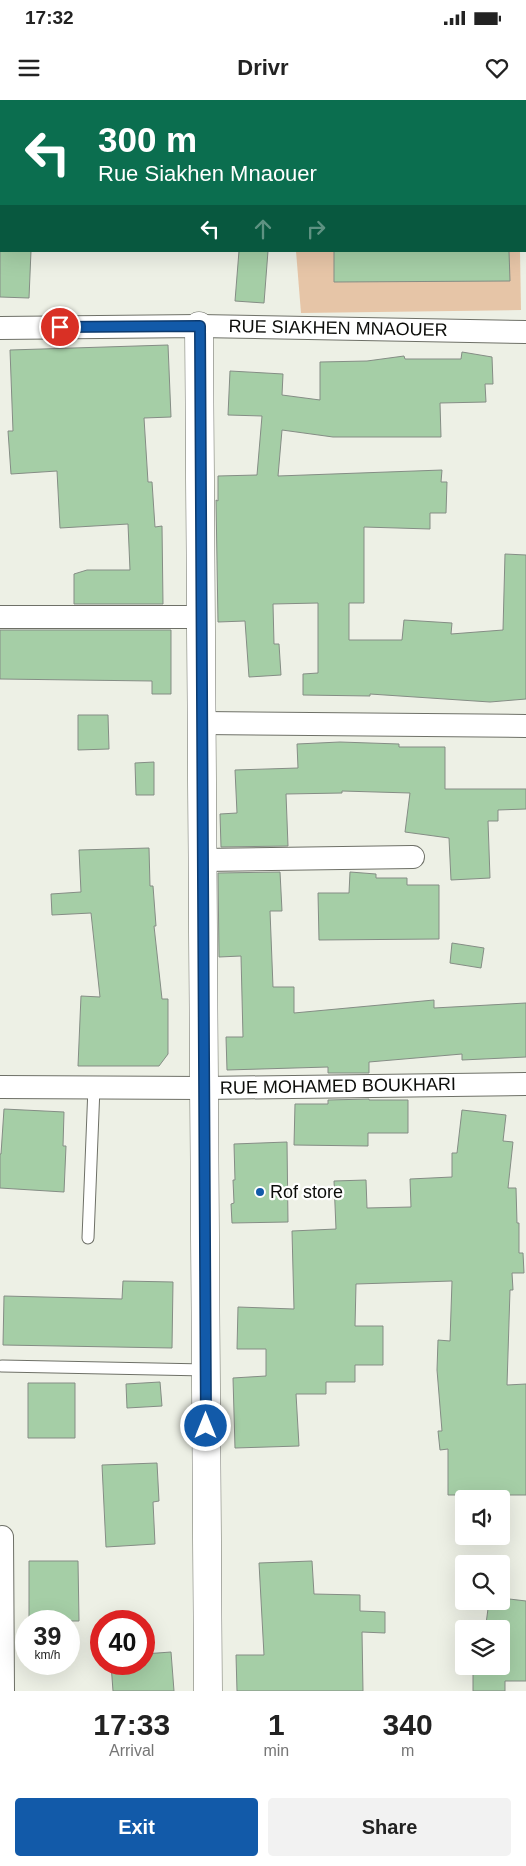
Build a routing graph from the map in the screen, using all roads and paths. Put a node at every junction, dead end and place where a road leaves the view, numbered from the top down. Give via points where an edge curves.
1 (200, 326) junction
2 (0, 328) edge
3 (526, 332) edge
4 (200, 617) junction
5 (0, 618) edge
6 (202, 723) junction
7 (526, 726) edge
8 (413, 857) dead end
9 (202, 860) junction
10 (526, 1084) edge
11 (0, 1087) edge
12 (94, 1087) junction
13 (204, 1088) junction
14 (88, 1238) dead end
15 (2, 1366) dead end
16 (206, 1370) junction
17 (2, 1537) dead end
18 (3, 1691) edge
19 (208, 1691) edge

1 - 2 street, RUE SIAKHEN MNAOUER
1 - 3 street, RUE SIAKHEN MNAOUER
1 - 4 street
4 - 5 street
4 - 6 street
6 - 7 street
6 - 9 street
8 - 9 street
9 - 13 street
10 - 13 street, RUE MOHAMED BOUKHARI
11 - 12 street, RUE MOHAMED BOUKHARI
12 - 13 street, RUE MOHAMED BOUKHARI
12 - 14 lane
13 - 16 street
15 - 16 lane
16 - 19 street
17 - 18 street

